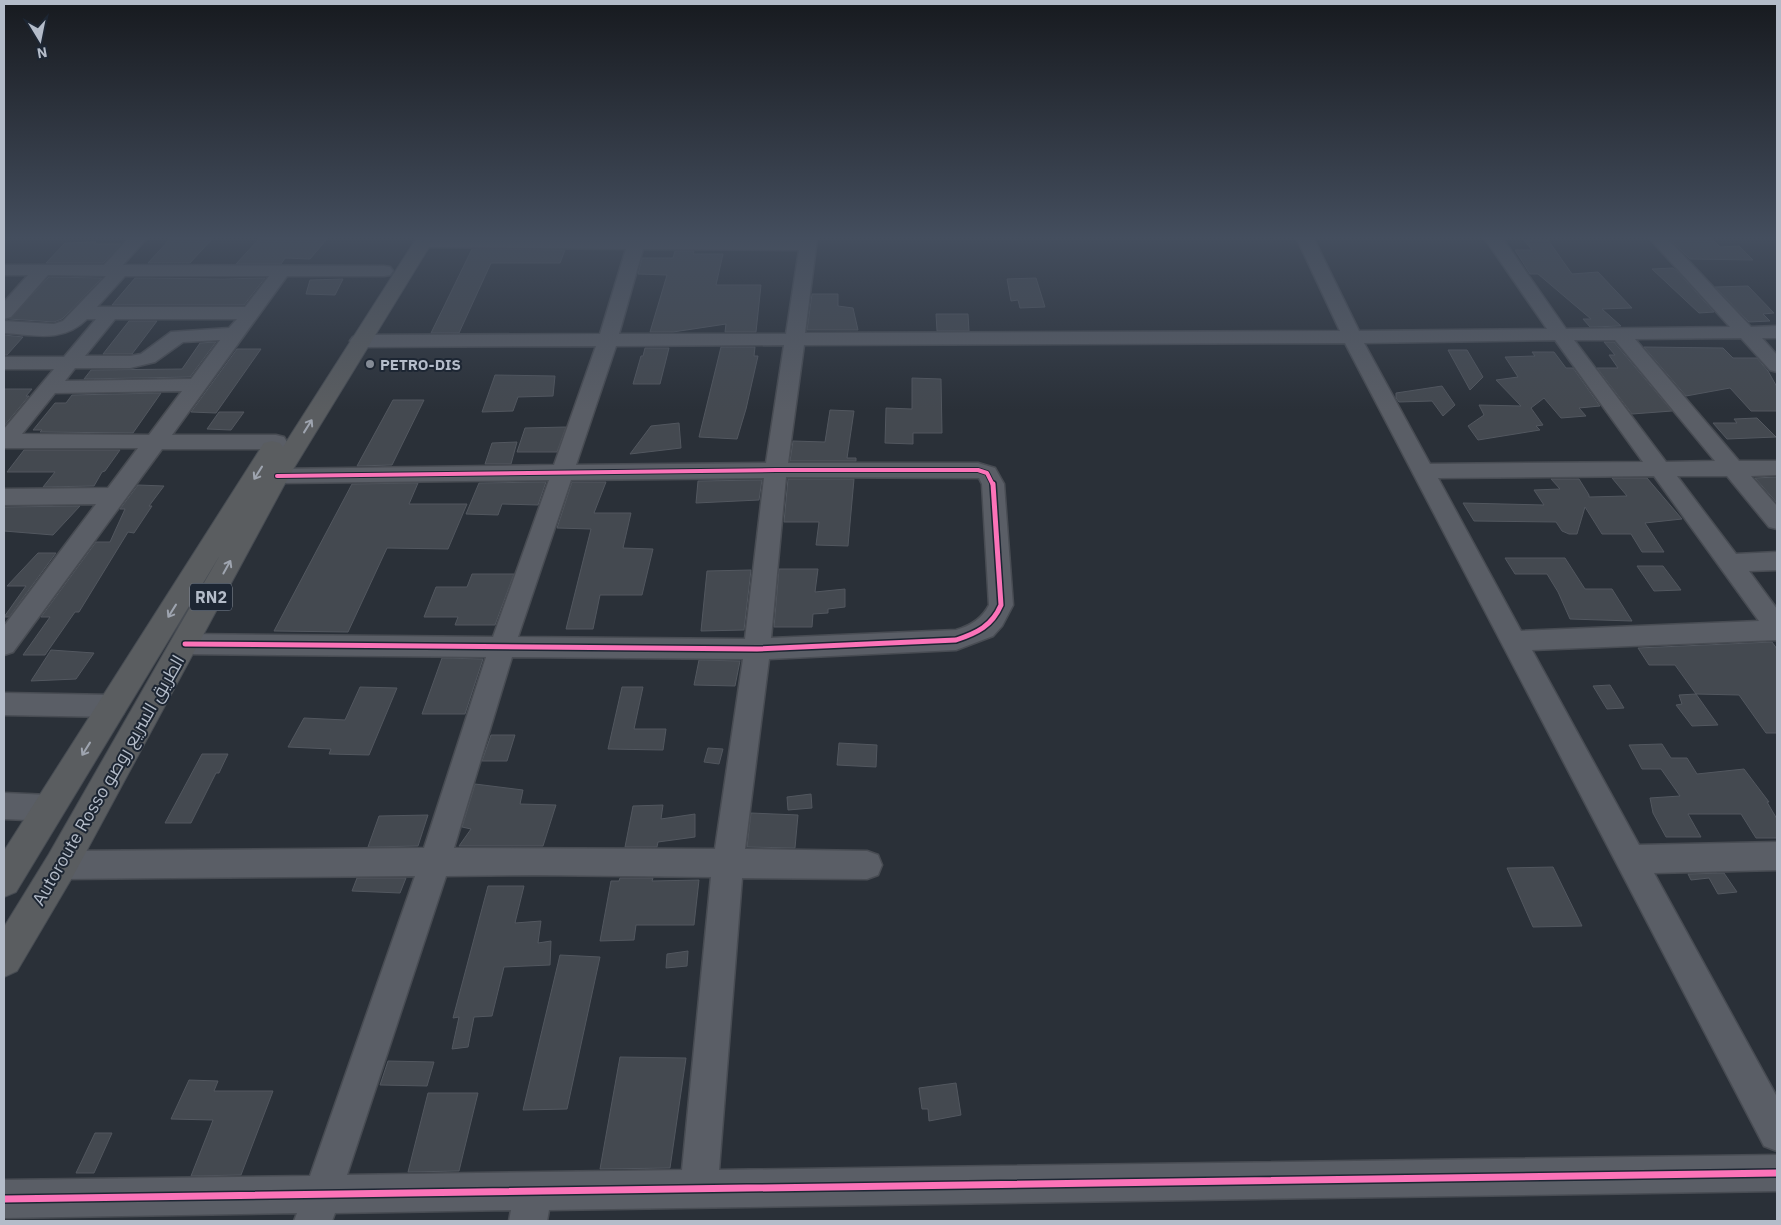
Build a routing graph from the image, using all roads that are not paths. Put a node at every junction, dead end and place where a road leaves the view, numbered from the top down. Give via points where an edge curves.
1 (18, 296) edge
2 (94, 296) edge
3 (263, 296) edge
4 (368, 296) edge
5 (386, 296) edge
6 (620, 296) edge
7 (802, 296) edge
8 (1333, 296) edge
9 (1534, 296) edge
10 (1711, 296) edge
11 (6, 309) edge
12 (82, 312) junction
13 (111, 312) junction
14 (251, 313) junction
15 (4, 328) edge
16 (1744, 332) junction
17 (1777, 332) edge
18 (235, 334) junction
19 (1560, 334) junction
20 (1620, 334) junction
21 (1352, 337) junction
22 (796, 339) junction
23 (608, 340) junction
24 (360, 341) junction
25 (68, 362) junction
26 (4, 363) edge
27 (1777, 366) edge
28 (197, 385) junction
29 (49, 387) junction
30 (5, 441) edge
31 (154, 442) junction
32 (276, 442) junction
33 (1732, 468) junction
34 (1777, 468) edge
35 (1660, 469) junction
36 (776, 470) junction
37 (1422, 471) junction
38 (564, 473) junction
39 (277, 476) junction
40 (114, 496) junction
41 (4, 497) edge
42 (1777, 521) edge
43 (1777, 561) edge
44 (1730, 563) junction
45 (14, 618) edge
46 (1777, 629) edge
47 (1513, 641) junction
48 (4, 644) edge
49 (185, 644) junction
50 (502, 647) junction
51 (757, 649) junction
52 (4, 704) edge
53 (113, 706) junction
54 (4, 806) edge
55 (50, 808) junction
56 (1777, 856) edge
57 (1630, 858) junction
58 (435, 862) junction
59 (728, 863) junction
60 (60, 865) junction
61 (867, 865) dead end
62 (4, 881) edge
63 (4, 959) edge
64 (1777, 1133) edge
65 (1777, 1173) edge
66 (699, 1189) junction
67 (4, 1199) edge
68 (531, 1206) edge
69 (318, 1208) edge

1 - 11 street
2 - 12 street
3 - 14 street
4 - 32 highway, Autoroute Rosso الطريق السريع روصو / RN2
5 - 24 highway, Autoroute Rosso الطريق السريع روصو / RN2
6 - 23 street
7 - 22 street
8 - 21 street
9 - 19 street
10 - 16 street
12 - 13 street
12 - 15 street via 70,325 56,330
13 - 14 street
13 - 25 street
14 - 18 street
16 - 17 street
16 - 20 street
16 - 27 street
18 - 25 street via 178,336 141,360
18 - 28 street
19 - 20 street
19 - 21 street
19 - 35 street
20 - 33 street
21 - 22 street
21 - 37 street
22 - 23 street
22 - 36 street
23 - 24 street
23 - 38 street
39 -> 24 highway, Autoroute Rosso الطريق السريع روصو / RN2
25 - 26 street
25 - 29 street
28 - 29 street
28 - 31 street
29 - 30 street
30 - 31 street
31 - 32 street
31 - 40 street
32 -> 53 highway, Autoroute Rosso الطريق السريع روصو / RN2
33 - 34 street
33 - 35 street
33 - 42 street
35 - 37 street
35 - 44 street
36 - 38 street
36 - 51 street
36 - 51 street via 978,470 987,473 994,484 1001,605 996,619 979,633 956,640
37 - 47 street
38 - 39 street
38 - 50 street
49 -> 39 highway, Autoroute Rosso الطريق السريع روصو / RN2
40 - 41 street
40 - 45 street
43 - 44 street
44 - 46 street
45 - 48 street
46 - 47 street
47 - 57 street
49 - 50 street
49 - 60 highway, Autoroute Rosso الطريق السريع روصو / RN2
50 - 51 street
50 - 58 street
51 - 59 street
52 - 53 street
53 -> 55 highway, Autoroute Rosso الطريق السريع روصو / RN2
54 - 55 street
55 - 62 highway, Autoroute Rosso الطريق السريع روصو / RN2
56 - 57 street
57 - 64 street
58 - 59 street
58 - 60 street
58 - 69 street
59 - 61 street
59 - 66 street
60 - 63 highway, Autoroute Rosso الطريق السريع روصو / RN2
65 - 66 street
66 - 68 street
67 - 69 street
68 - 69 street

